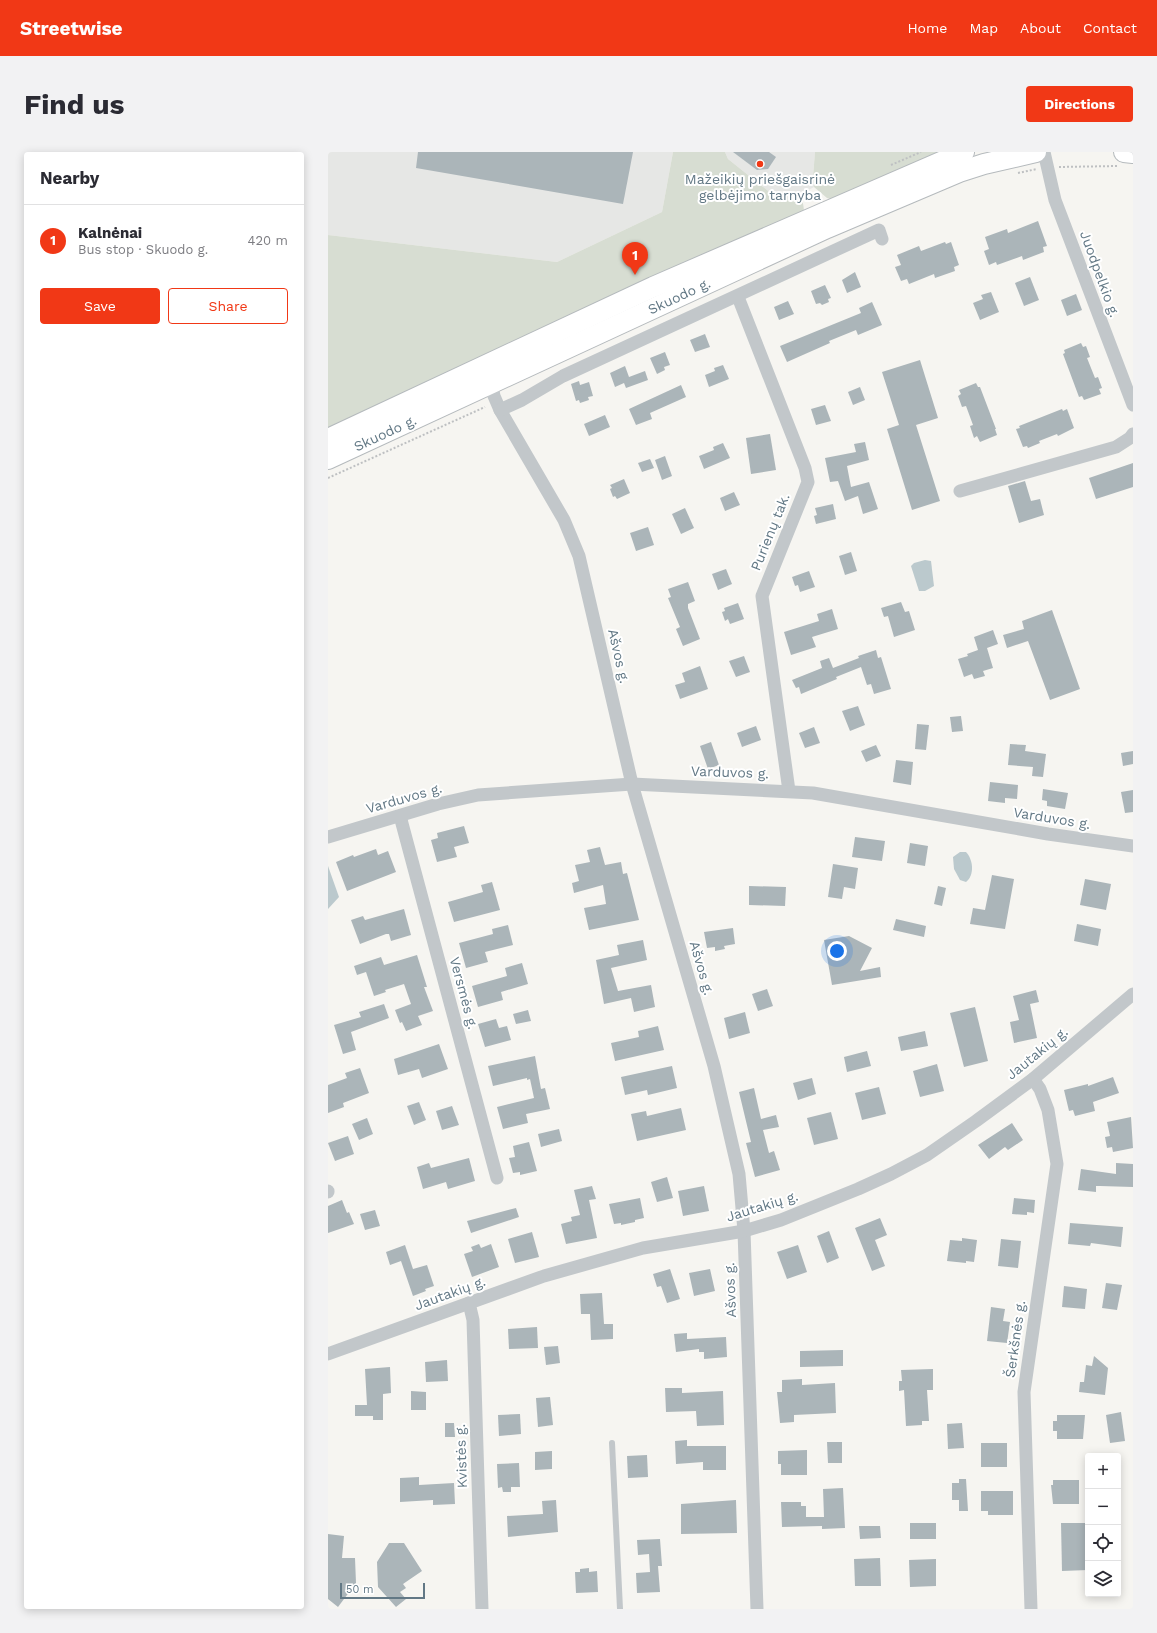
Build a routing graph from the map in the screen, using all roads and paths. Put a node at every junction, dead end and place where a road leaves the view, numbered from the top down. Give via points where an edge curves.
1 (964, 152) edge
2 (1036, 152) edge
3 (1044, 152) edge
4 (1124, 152) edge
5 (1133, 153) edge
6 (882, 239) dead end
7 (738, 296) junction
8 (489, 374) junction
9 (1133, 405) edge
10 (500, 410) junction
11 (1133, 434) edge
12 (328, 439) edge
13 (328, 459) edge
14 (960, 492) dead end
15 (632, 784) junction
16 (789, 791) junction
17 (400, 816) junction
18 (328, 837) edge
19 (1133, 846) edge
20 (1133, 994) edge
21 (1033, 1079) junction
22 (497, 1178) dead end
23 (744, 1231) junction
24 (469, 1303) junction
25 (328, 1354) edge
26 (612, 1443) dead end
27 (482, 1609) edge
28 (620, 1609) edge
29 (757, 1609) edge
30 (1032, 1609) edge

1 - 8 main road, Skuodo g. via 654,287
2 - 8 main road, Skuodo g. via 959,172
3 - 9 street, Juodpelkio g. via 1055,200
4 - 5 main road
6 - 7 street via 879,230
7 - 10 street via 564,376
7 - 16 street, Purienų tak. via 808,482 762,596
8 - 10 street, Ašvos g.
8 - 12 main road, Skuodo g.
8 - 13 main road, Skuodo g.
10 - 15 street, Ašvos g. via 564,520 579,556
11 - 14 street via 1116,447
15 - 16 street, Varduvos g.
15 - 17 street, Varduvos g. via 478,795
15 - 23 street, Ašvos g. via 714,1066 739,1174
16 - 19 street, Varduvos g.
17 - 18 street, Varduvos g.
17 - 22 street, Versmės g.
20 - 21 street, Jautakių g.
21 - 23 street, Jautakių g. via 927,1155 891,1174 781,1220
21 - 30 street, Šerkšnės g. via 1048,1110 1057,1164 1024,1392
23 - 24 street, Jautakių g. via 643,1248 544,1276
23 - 29 street, Ašvos g.
24 - 25 street, Jautakių g.
24 - 27 street, Kvistės g. via 473,1320
26 - 28 lane

